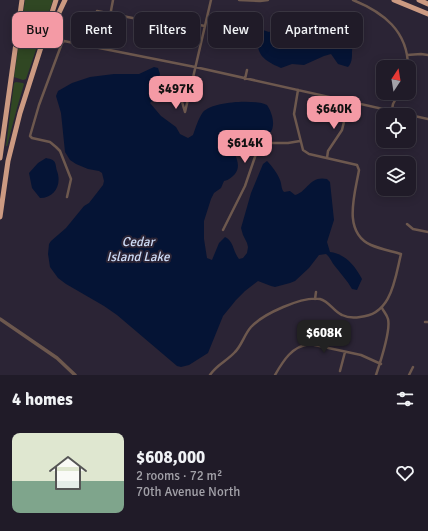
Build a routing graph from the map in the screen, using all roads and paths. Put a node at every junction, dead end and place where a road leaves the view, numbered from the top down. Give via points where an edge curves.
1 (22, 0) edge
2 (56, 0) edge
3 (64, 0) edge
4 (113, 0) edge
5 (211, 0) edge
6 (239, 0) edge
7 (268, 0) edge
8 (354, 0) edge
9 (394, 0) edge
10 (419, 0) edge
11 (428, 4) edge
12 (97, 11) dead end
13 (104, 12) edge
14 (111, 12) edge
15 (428, 14) edge
16 (126, 16) edge
17 (205, 26) junction
18 (71, 42) edge
19 (104, 48) edge
20 (407, 55) junction
21 (428, 55) edge
22 (407, 60) edge
23 (195, 67) junction
24 (34, 68) junction
25 (247, 70) dead end
26 (245, 79) junction
27 (298, 90) junction
28 (189, 91) junction
29 (349, 102) junction
30 (378, 108) edge
31 (416, 116) edge
32 (428, 119) edge
33 (300, 141) junction
34 (0, 158) edge
35 (327, 158) junction
36 (67, 197) dead end
37 (0, 216) edge
38 (407, 224) dead end
39 (224, 230) dead end
40 (428, 232) edge
41 (316, 292) dead end
42 (315, 299) junction
43 (382, 308) junction
44 (0, 319) edge
45 (344, 352) junction
46 (381, 364) junction
47 (413, 367) dead end
48 (340, 371) dead end
49 (75, 375) edge
50 (210, 375) edge
51 (275, 375) edge
52 (376, 375) edge
53 (409, 375) edge

1 - 34 highway
2 - 24 highway
3 - 24 highway
4 - 14 street
5 - 17 street
6 - 7 street
8 - 20 street via 378,12 391,24 401,38
9 - 15 highway
10 - 11 highway
12 - 13 street
16 - 17 street via 163,24 188,23
17 - 23 street
18 - 36 street via 63,42 30,136 52,144 60,152 71,179
19 - 23 street
20 - 21 street
20 - 22 street
23 - 26 street
23 - 28 street
24 - 37 highway via 22,104 7,167
25 - 26 street
26 - 27 street
27 - 29 street
27 - 33 street via 294,114
28 - 28 street via 178,92 185,112
29 - 30 street
29 - 35 street via 342,130 328,151
31 - 32 street
33 - 35 street via 304,152
33 - 39 street via 286,144 271,143 260,149
35 - 43 street via 357,165 359,170 352,215 360,237 369,244 401,254 389,298
38 - 40 street
41 - 42 street
42 - 43 street via 324,301 347,317 369,316
42 - 50 street via 287,305 256,322 235,352
43 - 46 street via 389,322
44 - 49 street via 57,358
45 - 46 street via 361,355
45 - 48 street
45 - 51 street via 314,345 302,346 287,356
46 - 52 street
47 - 53 street

